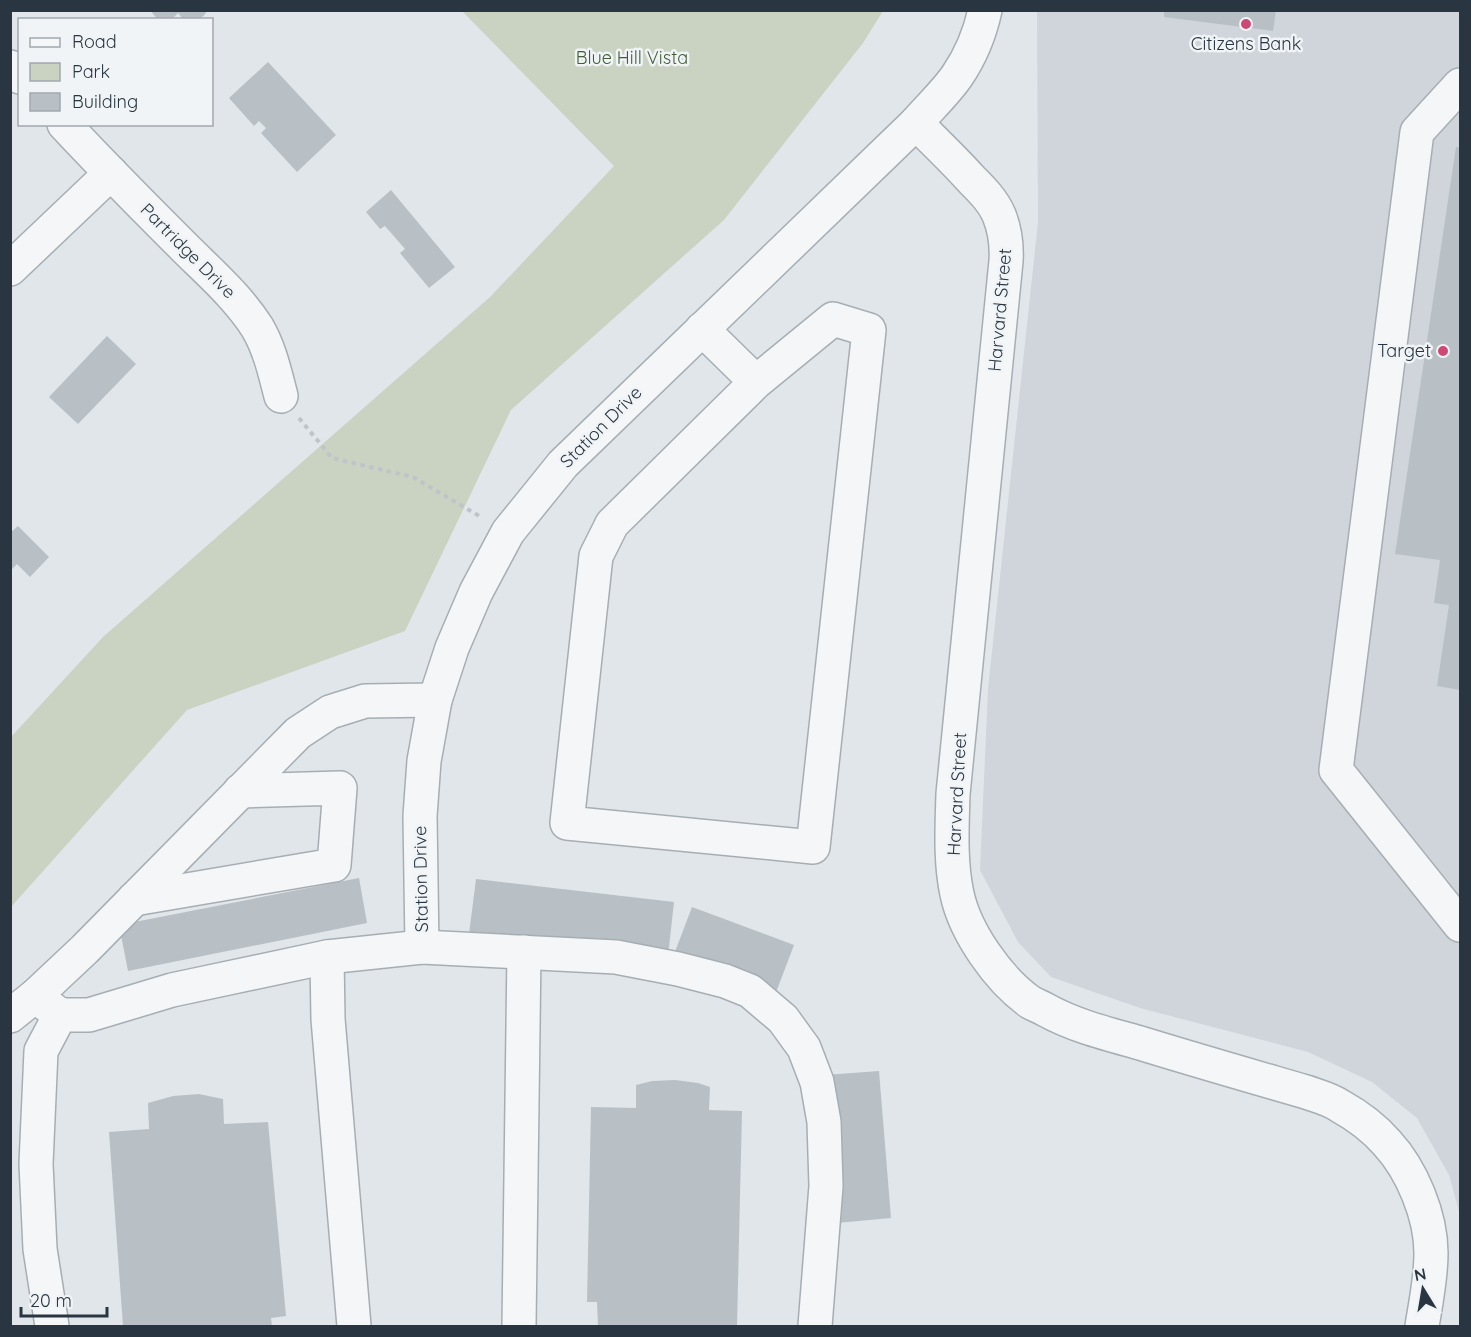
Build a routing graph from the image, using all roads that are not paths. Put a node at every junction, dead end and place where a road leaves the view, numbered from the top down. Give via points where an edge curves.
1 (986, 10) edge
2 (1459, 88) edge
3 (916, 123) junction
4 (66, 126) edge
5 (111, 173) junction
6 (10, 269) edge
7 (702, 329) junction
8 (756, 382) junction
9 (281, 396) road end
10 (435, 700) junction
11 (240, 791) junction
12 (134, 899) junction
13 (1461, 925) edge
14 (422, 946) junction
15 (524, 952) junction
16 (327, 957) junction
17 (35, 1009) edge
18 (52, 1326) edge
19 (354, 1326) edge
20 (519, 1326) edge
21 (815, 1326) edge
22 (1422, 1326) edge

1 - 3 street, Station Drive via 956,77
2 - 13 street via 1417,132 1335,770
3 - 7 street, Station Drive
3 - 22 street, Harvard Street via 991,200 1007,245 953,794 954,874 964,916 986,955 1030,1002 1095,1030 1306,1092 1338,1104 1368,1124 1402,1163 1422,1204 1429,1230 1430,1276
4 - 5 street, Partridge Drive
5 - 6 street
5 - 9 street, Partridge Drive via 235,298 264,340
7 - 8 street
7 - 10 street, Station Drive via 563,464 508,532 476,592
8 - 8 street via 833,319 869,330 813,847 567,823 596,556 612,524
10 - 11 street via 365,701 330,712 298,733
10 - 14 street, Station Drive via 424,761 420,816
11 - 12 street
11 - 12 street via 340,788 334,865
12 - 17 street
14 - 15 street
14 - 16 street
15 - 20 street
15 - 21 street via 615,957 725,981 750,991 783,1019 804,1048 817,1082 824,1122 826,1186
16 - 17 street via 172,990 89,1015
16 - 19 street via 328,1019
17 - 18 street via 41,1052 36,1164 40,1249

